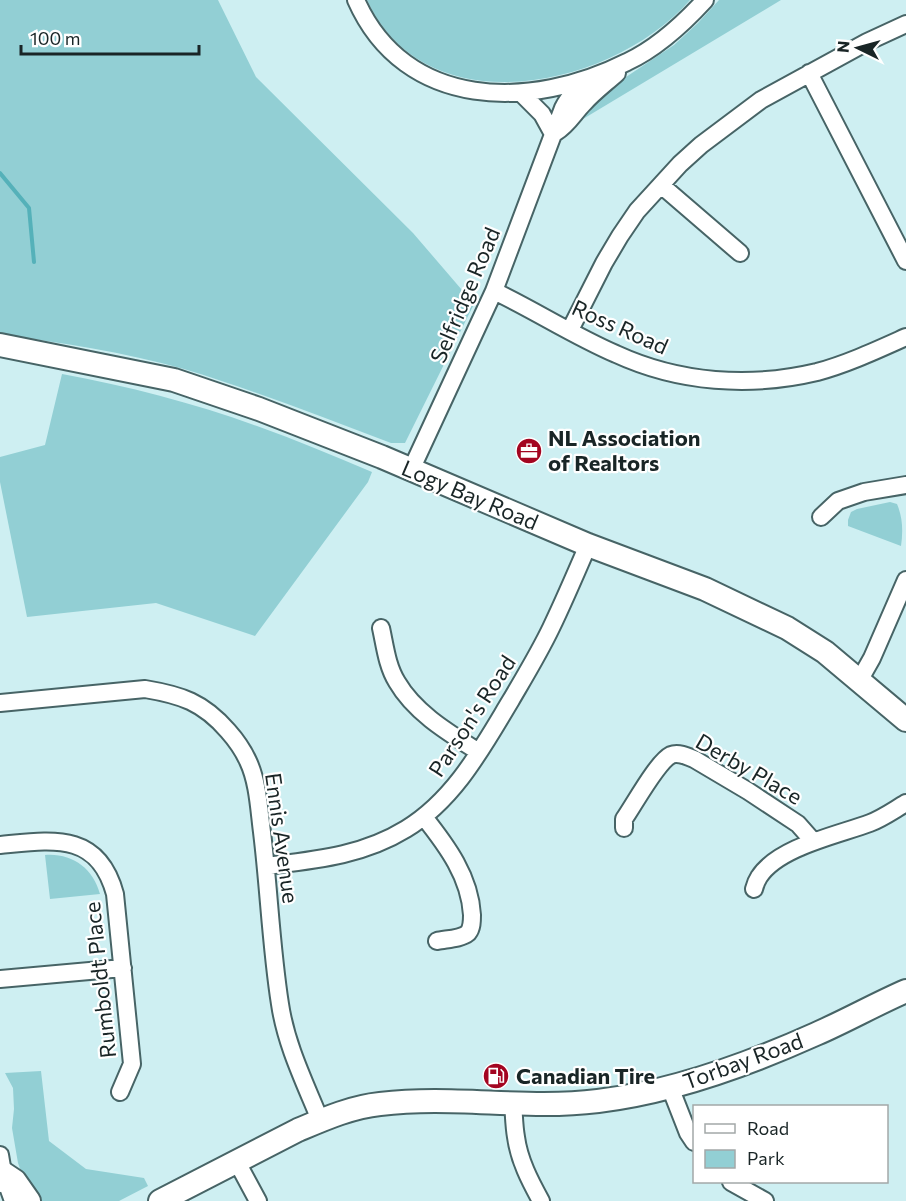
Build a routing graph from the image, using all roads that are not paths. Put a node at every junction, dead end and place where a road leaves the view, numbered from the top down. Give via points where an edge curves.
1 (356, 0) edge
2 (705, 0) edge
3 (906, 24) edge
4 (628, 62) junction
5 (809, 73) junction
6 (593, 77) junction
7 (521, 93) junction
8 (553, 135) junction
9 (661, 185) junction
10 (740, 253) dead end
11 (906, 261) edge
12 (494, 291) junction
13 (570, 330) junction
14 (906, 338) edge
15 (0, 345) edge
16 (411, 470) junction
17 (906, 485) edge
18 (821, 517) dead end
19 (588, 545) junction
20 (906, 580) edge
21 (901, 604) edge
22 (381, 628) dead end
23 (859, 681) junction
24 (0, 703) edge
25 (906, 720) edge
26 (478, 752) junction
27 (906, 803) edge
28 (424, 817) junction
29 (624, 828) dead end
30 (813, 841) junction
31 (0, 845) edge
32 (266, 866) junction
33 (754, 889) dead end
34 (437, 941) dead end
35 (123, 969) junction
36 (0, 979) edge
37 (906, 990) edge
38 (670, 1087) junction
39 (120, 1092) dead end
40 (513, 1103) junction
41 (320, 1120) junction
42 (693, 1140) edge
43 (237, 1162) junction
44 (1, 1174) edge
45 (733, 1183) edge
46 (4, 1201) edge
47 (13, 1201) edge
48 (29, 1201) edge
49 (160, 1201) edge
50 (258, 1201) edge
51 (541, 1201) edge
52 (765, 1201) edge

1 - 7 street via 380,39 418,71 456,88
2 - 4 street via 660,41
3 - 5 street
4 - 6 street
4 - 8 street, Selfridge Road
5 - 9 street via 760,100 701,145
5 - 11 street
6 - 7 street
6 - 8 street, Selfridge Road via 567,100
7 - 8 street via 542,114
8 - 12 street, Selfridge Road
9 - 10 street
9 - 13 street via 603,263
12 - 13 street, Ross Road
12 - 16 street, Selfridge Road
13 - 14 street, Ross Road via 615,354 661,371 744,382 817,372
15 - 16 main road, Logy Bay Road via 174,380
16 - 19 main road, Logy Bay Road
17 - 18 street via 838,501
19 - 23 main road, Logy Bay Road via 705,589 787,628 825,652
19 - 26 street, Parson's Road via 534,661
20 - 21 street
21 - 23 street
22 - 26 street via 391,669 404,693 437,725
23 - 25 main road, Logy Bay Road
24 - 32 street, Ennis Avenue via 145,689 168,693 205,708 233,737 249,762
26 - 28 street, Parson's Road via 453,789
27 - 30 street via 872,822
28 - 32 street, Parson's Road via 405,830 349,854
28 - 34 street via 456,862 471,902 472,927 468,932
29 - 30 street, Derby Place via 624,819 663,761 673,754 694,759 748,791 798,824
30 - 33 street via 769,865
31 - 35 street, Rumboldt Place via 47,840 90,853 111,879
32 - 41 street, Ennis Avenue via 280,1007
35 - 36 street
35 - 39 street, Rumboldt Place via 132,1064
37 - 38 main road, Torbay Road via 775,1052
38 - 40 main road, Torbay Road via 597,1101
38 - 42 street
40 - 41 main road, Torbay Road via 434,1100 378,1104
40 - 51 street via 519,1150
41 - 43 main road, Torbay Road
43 - 49 main road, Torbay Road
43 - 50 street
44 - 46 main road
44 - 47 street
44 - 48 main road via 15,1181
45 - 52 street

